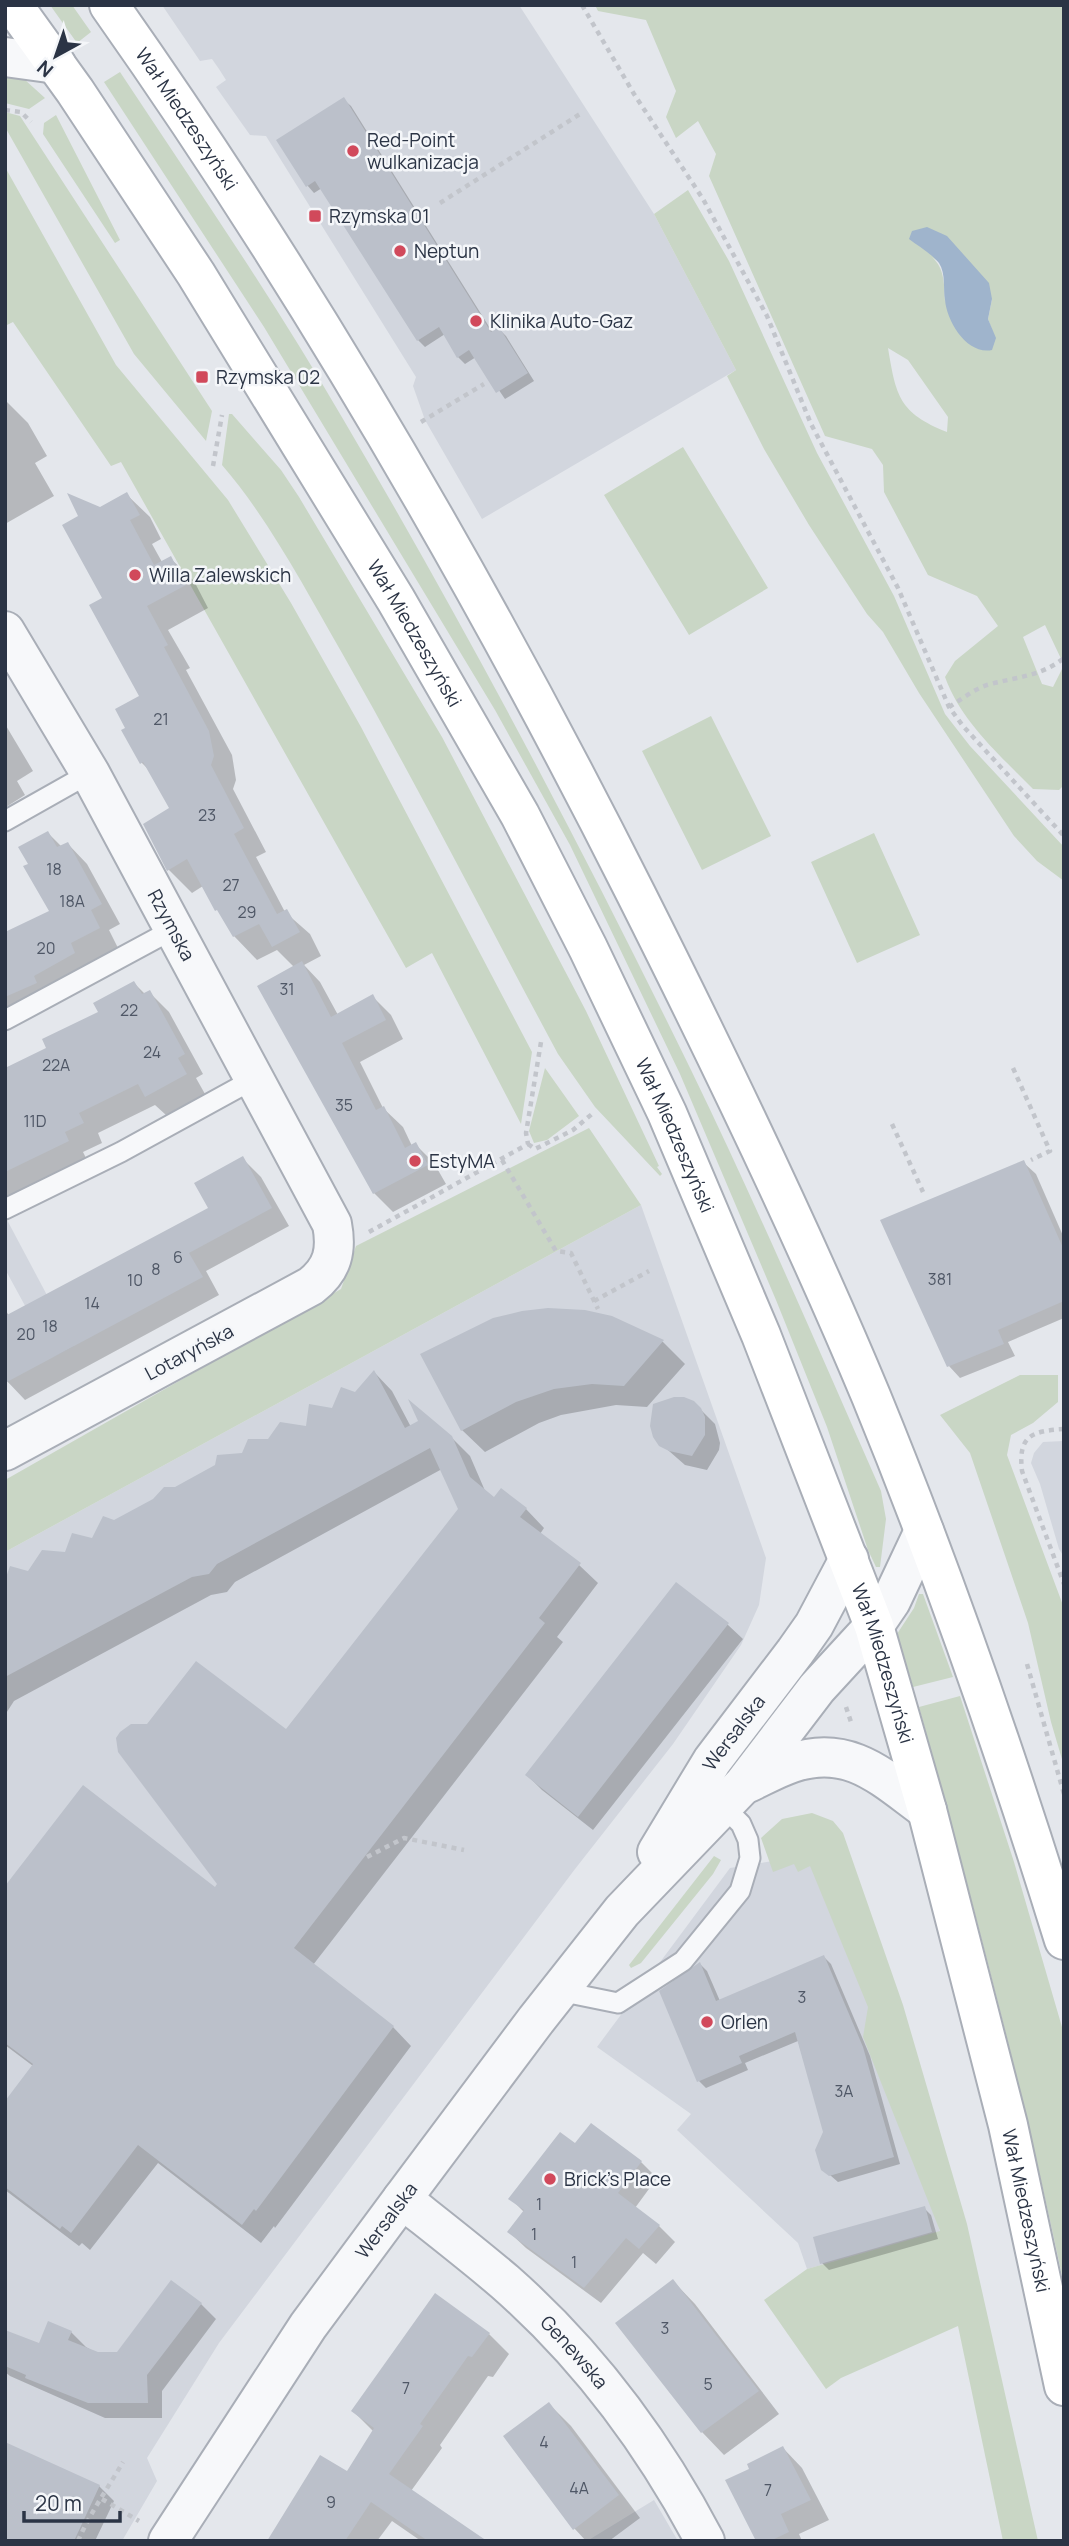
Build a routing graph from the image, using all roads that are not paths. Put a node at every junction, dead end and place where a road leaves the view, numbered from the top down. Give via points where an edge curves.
1 (13, 5) edge
2 (109, 5) edge
3 (5, 57) edge
4 (56, 64) junction
5 (5, 631) edge
6 (90, 773) junction
7 (5, 821) edge
8 (172, 930) junction
9 (5, 1020) edge
10 (254, 1079) junction
11 (5, 1209) edge
12 (333, 1238) joint
13 (7, 1445) edge
14 (924, 1531) junction
15 (849, 1559) junction
16 (874, 1626) junction
17 (718, 1796) junction
18 (927, 1810) junction
19 (1064, 1940) edge
20 (559, 1991) junction
21 (402, 2199) junction
22 (1064, 2386) edge
23 (156, 2532) edge
24 (705, 2541) edge

1 - 4 main road, Wał Miedzeszyński
2 - 14 main road, Wał Miedzeszyński via 303,297 441,530 579,781 698,1016 800,1234
3 - 4 street
4 - 15 main road, Wał Miedzeszyński via 254,365 526,826 667,1114
5 - 6 street, Rzymska
6 - 7 lane
6 - 8 street, Rzymska
8 - 9 lane
8 - 10 street, Rzymska
10 - 11 lane
10 - 12 street, Rzymska
12 - 13 street, Lotaryńska via 330,1266 311,1286
14 - 16 street, Wersalska
14 - 19 main road, Wał Miedzeszyński via 1021,1799
15 - 16 main road, Wał Miedzeszyński
15 - 17 street, Wersalska via 801,1643 712,1761
16 - 17 street, Wersalska
16 - 18 main road, Wał Miedzeszyński
17 - 18 street, Wersalska via 792,1763 838,1757 857,1762
17 - 20 street, Wersalska
17 - 20 lane via 741,1824 750,1858 740,1891 683,1961 618,2003
18 - 22 main road, Wał Miedzeszyński via 1008,2124
20 - 21 street, Wersalska
21 - 23 street, Wersalska
21 - 24 street, Genewska via 505,2283 568,2344 619,2403 680,2492

